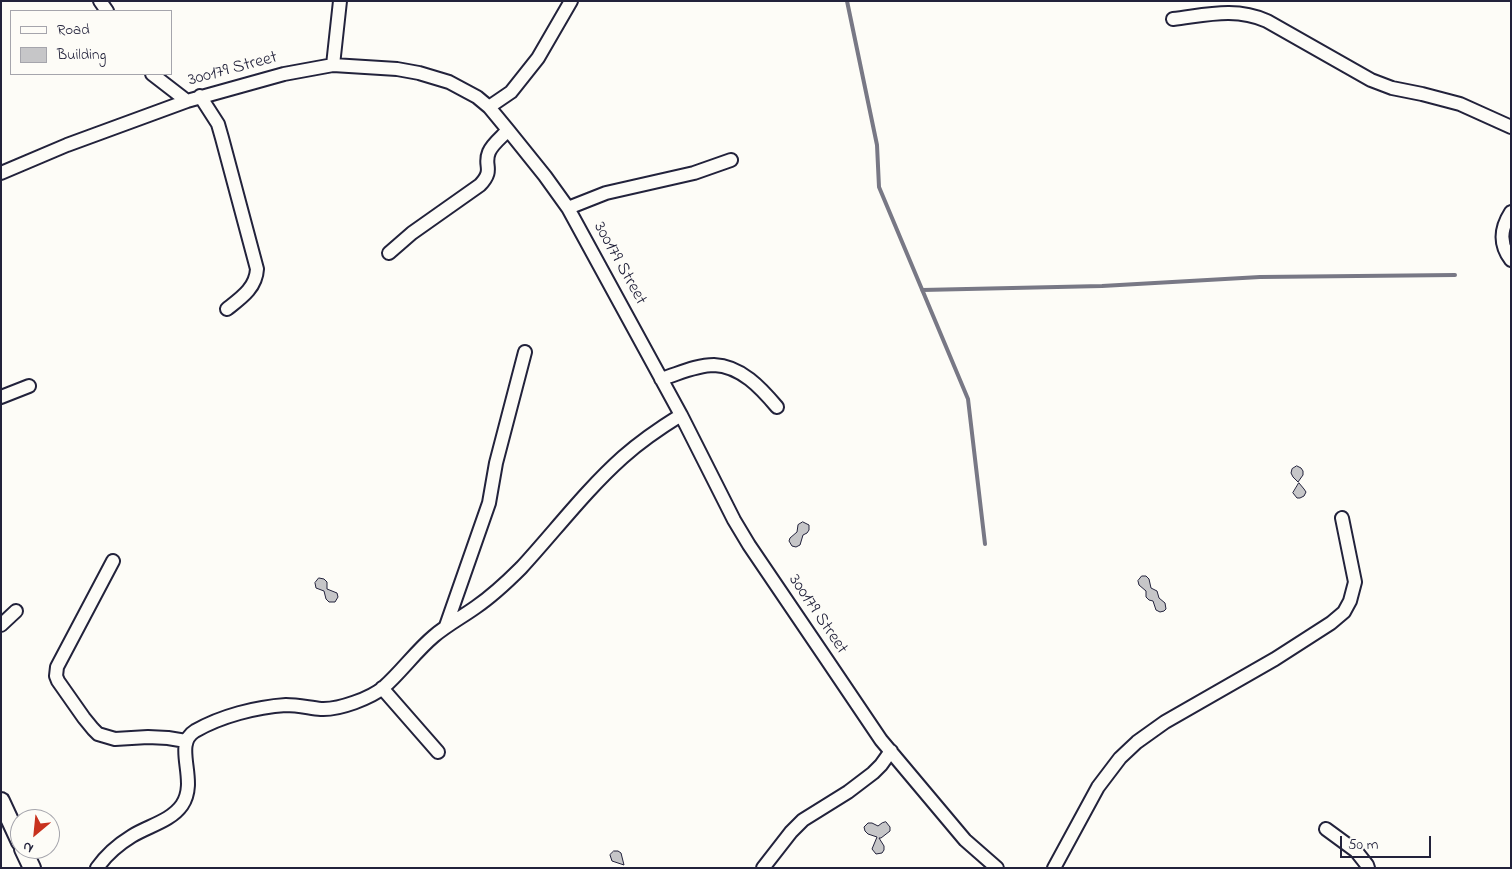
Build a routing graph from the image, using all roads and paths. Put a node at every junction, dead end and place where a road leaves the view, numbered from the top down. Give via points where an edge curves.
1 (340, 1) edge
2 (571, 1) edge
3 (1173, 19) dead end
4 (333, 65) junction
5 (153, 75) edge
6 (200, 96) junction
7 (187, 101) junction
8 (489, 107) junction
9 (1511, 127) edge
10 (508, 130) junction
11 (731, 160) dead end
12 (1, 173) edge
13 (568, 208) junction
14 (1511, 212) edge
15 (389, 253) dead end
16 (1511, 260) edge
17 (227, 309) dead end
18 (525, 352) dead end
19 (661, 379) junction
20 (29, 386) dead end
21 (1, 397) edge
22 (777, 407) dead end
23 (681, 415) junction
24 (1342, 518) dead end
25 (113, 561) dead end
26 (16, 610) dead end
27 (1, 626) edge
28 (446, 626) junction
29 (382, 688) junction
30 (186, 741) junction
31 (891, 751) junction
32 (438, 752) dead end
33 (1, 801) edge
34 (10, 820) edge
35 (1326, 829) dead end
36 (97, 868) edge
37 (763, 868) edge
38 (996, 868) edge
39 (1054, 868) edge
40 (1368, 868) edge

1 - 4 street
2 - 8 street via 511,92
3 - 9 street via 1228,12 1256,16 1371,80 1460,104
4 - 6 street, 300179 Street
4 - 8 street, 300179 Street via 397,69 449,82
5 - 7 street
6 - 7 street, 300179 Street
6 - 17 street via 220,131 256,269 256,277 246,294
7 - 12 street, 300179 Street
8 - 10 street, 300179 Street
10 - 13 street, 300179 Street
10 - 15 street via 491,148 487,177 480,185
11 - 13 street via 694,173 618,190
13 - 19 street, 300179 Street
14 - 16 street via 1505,221 1502,244
18 - 28 street via 496,462 489,503
19 - 22 street via 701,367 729,368 764,390
19 - 23 street, 300179 Street
20 - 21 street
23 - 28 street via 622,458 520,569 478,606
23 - 31 street, 300179 Street via 734,520
24 - 39 street via 1355,582 1344,612 1297,645 1164,722 1137,742 1098,787
25 - 30 street via 58,667 58,681 98,734 115,739 155,737
26 - 27 street
28 - 29 street
29 - 30 street via 357,701 330,709 290,705 248,711 197,730
29 - 32 street
30 - 36 street via 189,783 182,804 176,812 131,836 108,854
31 - 37 street via 873,774 797,826
31 - 38 street, 300179 Street via 965,840
33 - 34 main road
35 - 40 street via 1356,851

